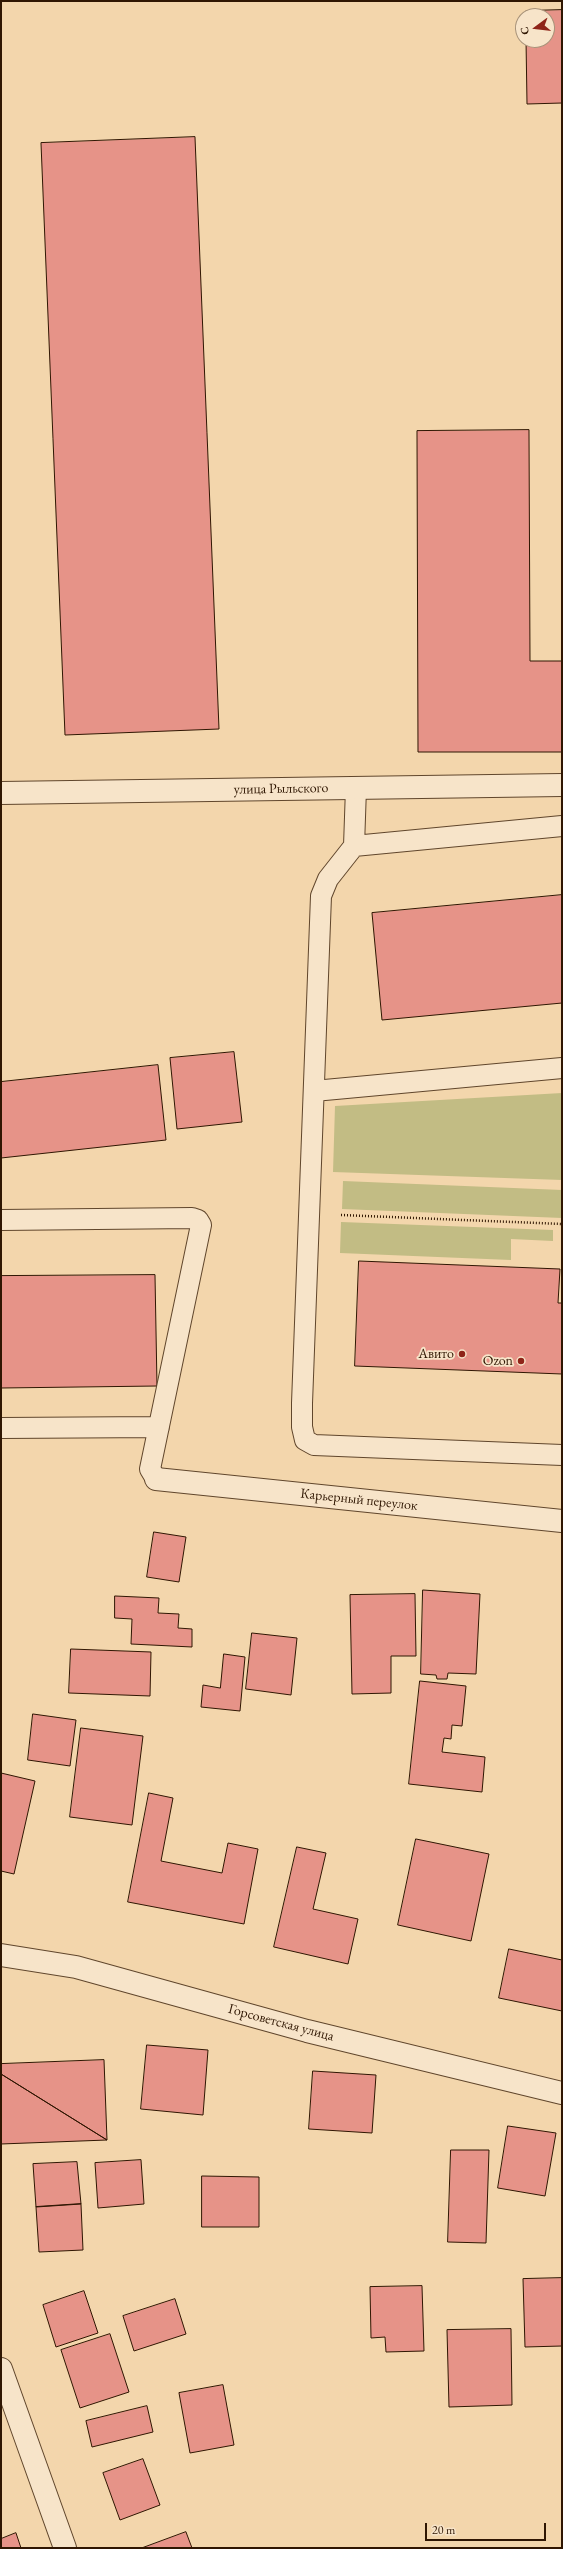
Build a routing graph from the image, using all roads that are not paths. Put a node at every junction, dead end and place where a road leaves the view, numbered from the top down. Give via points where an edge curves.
1 (562, 785) edge
2 (356, 788) junction
3 (1, 793) edge
4 (562, 826) edge
5 (354, 846) junction
6 (562, 1068) edge
7 (314, 1091) junction
8 (1, 1220) edge
9 (159, 1426) junction
10 (1, 1428) edge
11 (562, 1455) edge
12 (156, 1479) joint
13 (562, 1521) edge
14 (1, 1955) edge
15 (562, 2093) edge
16 (1, 2369) edge
17 (65, 2548) edge

1 - 2 street, улица Рыльского
2 - 3 street, улица Рыльского
2 - 5 lane
4 - 5 lane
5 - 7 lane via 328,879 321,896
6 - 7 lane
7 - 11 lane via 302,1419 305,1440 314,1445
8 - 9 lane via 198,1220 201,1232
9 - 10 lane
9 - 12 lane via 150,1469
12 - 13 street, Карьерный переулок
14 - 15 street, Горсоветская улица via 76,1966 307,2031
16 - 17 street

